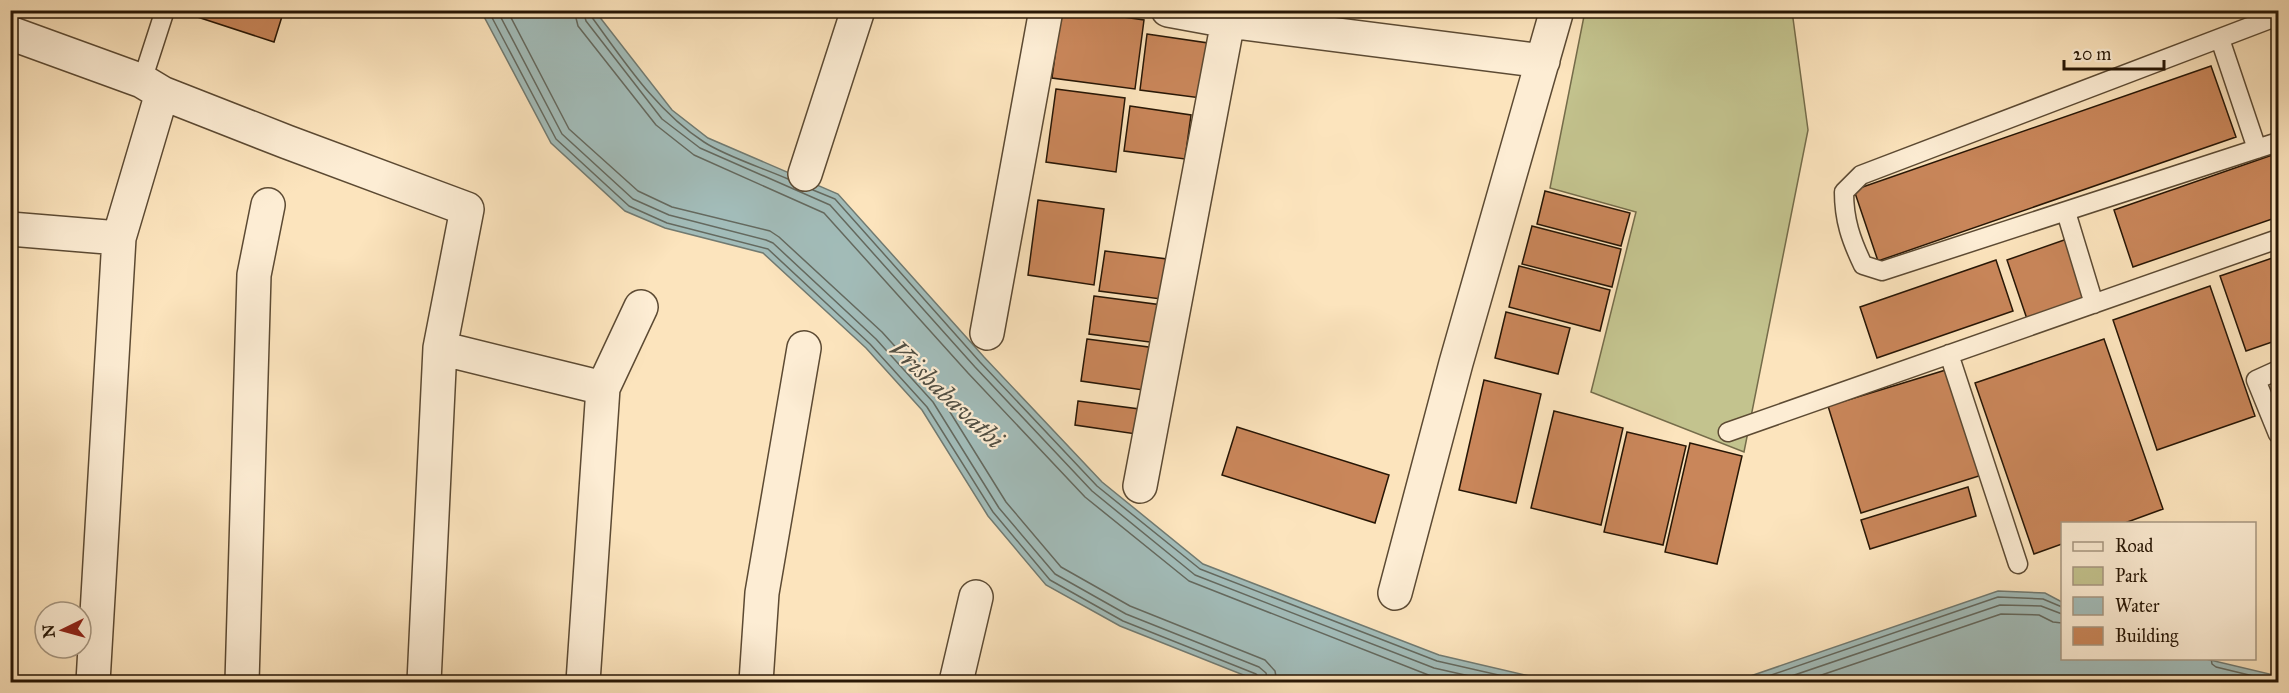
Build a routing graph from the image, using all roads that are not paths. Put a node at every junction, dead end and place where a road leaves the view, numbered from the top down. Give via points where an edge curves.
1 (165, 10) edge
2 (858, 10) edge
3 (1046, 10) edge
4 (1168, 10) edge
5 (1557, 10) edge
6 (2278, 16) edge
7 (1228, 21) junction
8 (10, 33) edge
9 (2220, 39) junction
10 (1543, 61) junction
11 (152, 87) junction
12 (2278, 142) edge
13 (2258, 149) junction
14 (805, 174) dead end
15 (268, 205) dead end
16 (2066, 212) junction
17 (10, 229) edge
18 (119, 238) junction
19 (2278, 239) edge
20 (2094, 303) junction
21 (641, 307) dead end
22 (987, 333) dead end
23 (440, 348) junction
24 (804, 348) dead end
25 (1949, 354) junction
26 (2278, 370) edge
27 (603, 388) junction
28 (1728, 432) dead end
29 (2278, 434) edge
30 (1140, 486) dead end
31 (2018, 564) dead end
32 (1395, 593) dead end
33 (976, 597) dead end
34 (93, 682) edge
35 (242, 682) edge
36 (424, 682) edge
37 (583, 682) edge
38 (756, 682) edge
39 (956, 682) edge

1 - 11 lane
2 - 14 street
3 - 22 street
4 - 7 street
5 - 10 street
6 - 9 lane
7 - 10 street
7 - 30 street
8 - 11 street
9 - 13 lane
9 - 16 lane via 1861,176 1844,192 1850,238 1863,265 1882,271
10 - 32 street
11 - 18 street
11 - 23 street via 467,209
12 - 13 lane
13 - 16 lane
15 - 35 street via 254,275
16 - 20 lane
17 - 18 street
18 - 34 street
19 - 20 lane
20 - 25 lane
21 - 27 street
23 - 27 street
23 - 36 street
24 - 38 street via 762,592
25 - 28 lane
25 - 31 lane
26 - 29 lane via 2256,380
27 - 37 street
33 - 39 street

